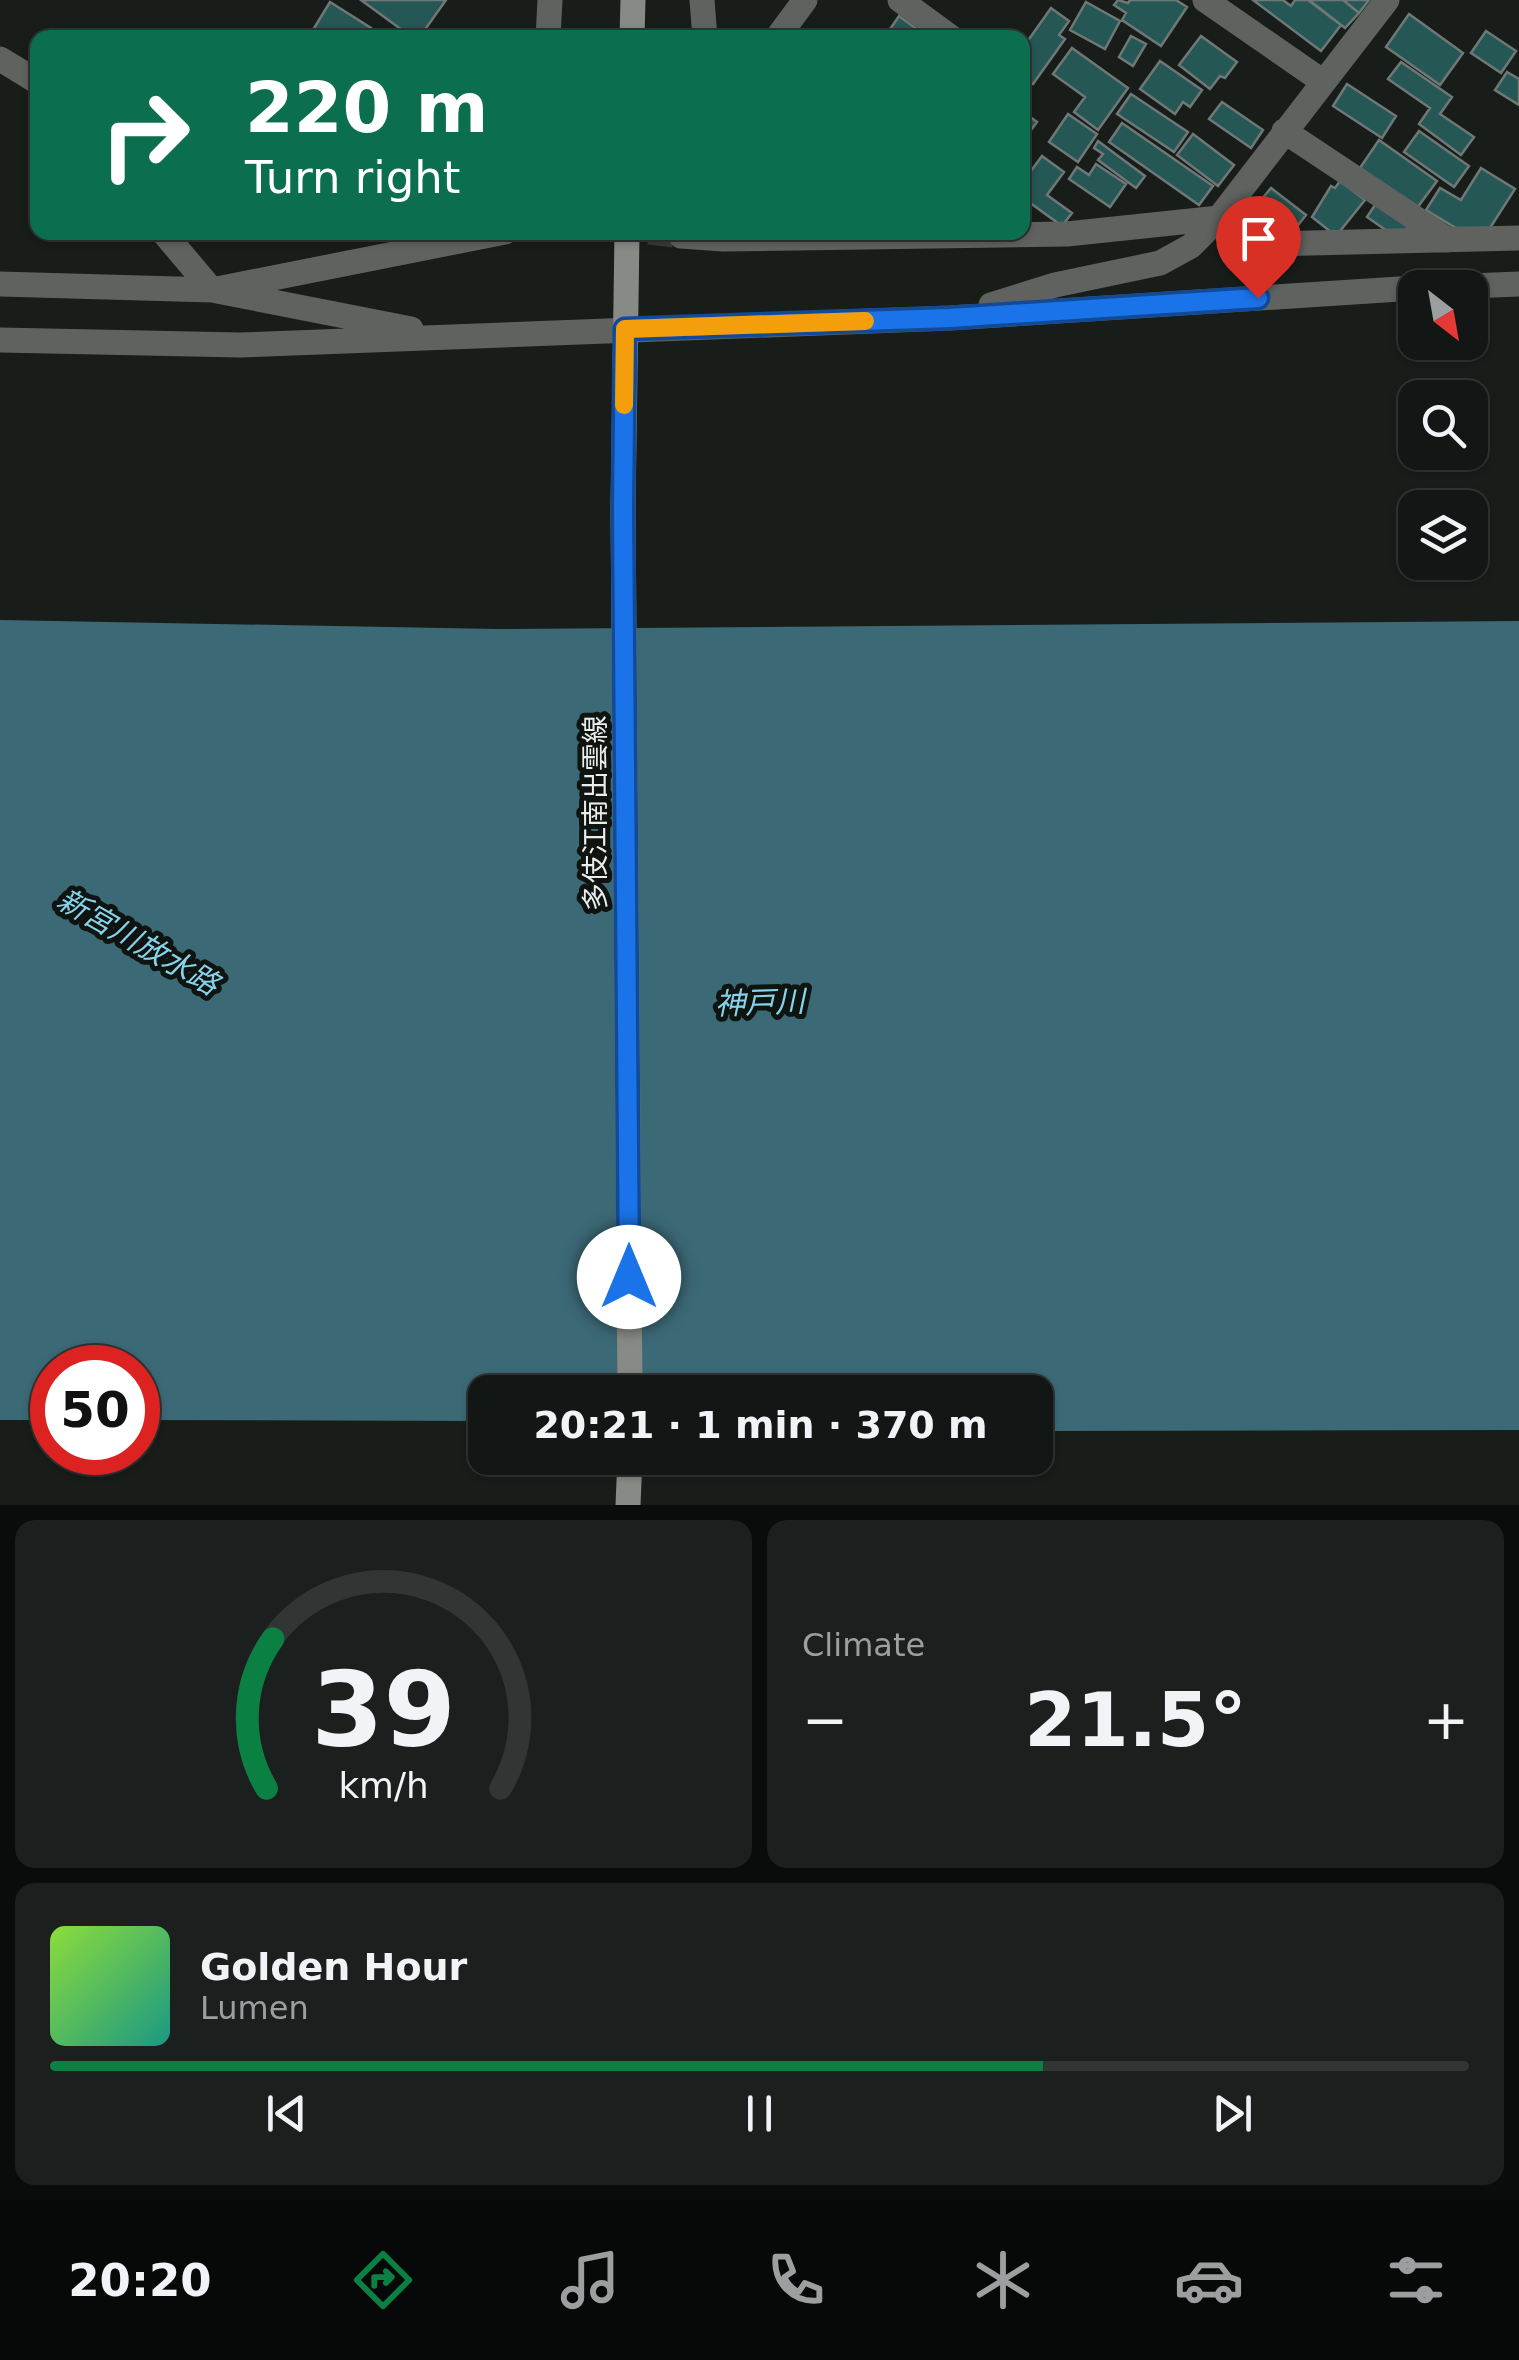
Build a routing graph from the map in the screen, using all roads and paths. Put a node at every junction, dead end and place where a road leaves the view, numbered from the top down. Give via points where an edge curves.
1 (550, 0) edge
2 (632, 0) edge
3 (702, 0) edge
4 (806, 0) edge
5 (900, 0) edge
6 (1205, 0) edge
7 (1387, 0) edge
8 (934, 10) edge
9 (548, 30) edge
10 (632, 30) edge
11 (704, 30) edge
12 (783, 30) edge
13 (0, 59) edge
14 (30, 79) edge
15 (1322, 81) junction
16 (1284, 131) junction
17 (1219, 218) junction
18 (1030, 234) edge
19 (1519, 238) edge
20 (170, 240) edge
21 (465, 240) edge
22 (627, 240) edge
23 (1448, 240) junction
24 (0, 284) edge
25 (1519, 284) edge
26 (1488, 285) edge
27 (1398, 289) edge
28 (212, 290) junction
29 (950, 318) junction
30 (625, 329) junction
31 (452, 336) junction
32 (0, 340) edge
33 (630, 1375) edge
34 (629, 1475) edge
35 (628, 1505) edge

1 - 9 street
2 - 10 main road
3 - 11 street
4 - 12 street
5 - 8 street
6 - 15 street
7 - 15 street
13 - 14 street
15 - 16 street
16 - 17 street
16 - 23 street
17 - 18 street
17 - 23 street via 1269,244
17 - 29 street via 1191,246 1160,263 1054,285
19 - 23 street
20 - 28 street
21 - 28 street
22 - 30 main road, 多伎江南出雲線
24 - 28 street
25 - 26 street
27 - 29 street
28 - 31 street
29 - 30 street
30 - 31 street
30 - 33 main road, 多伎江南出雲線
31 - 32 street via 240,346
34 - 35 main road

